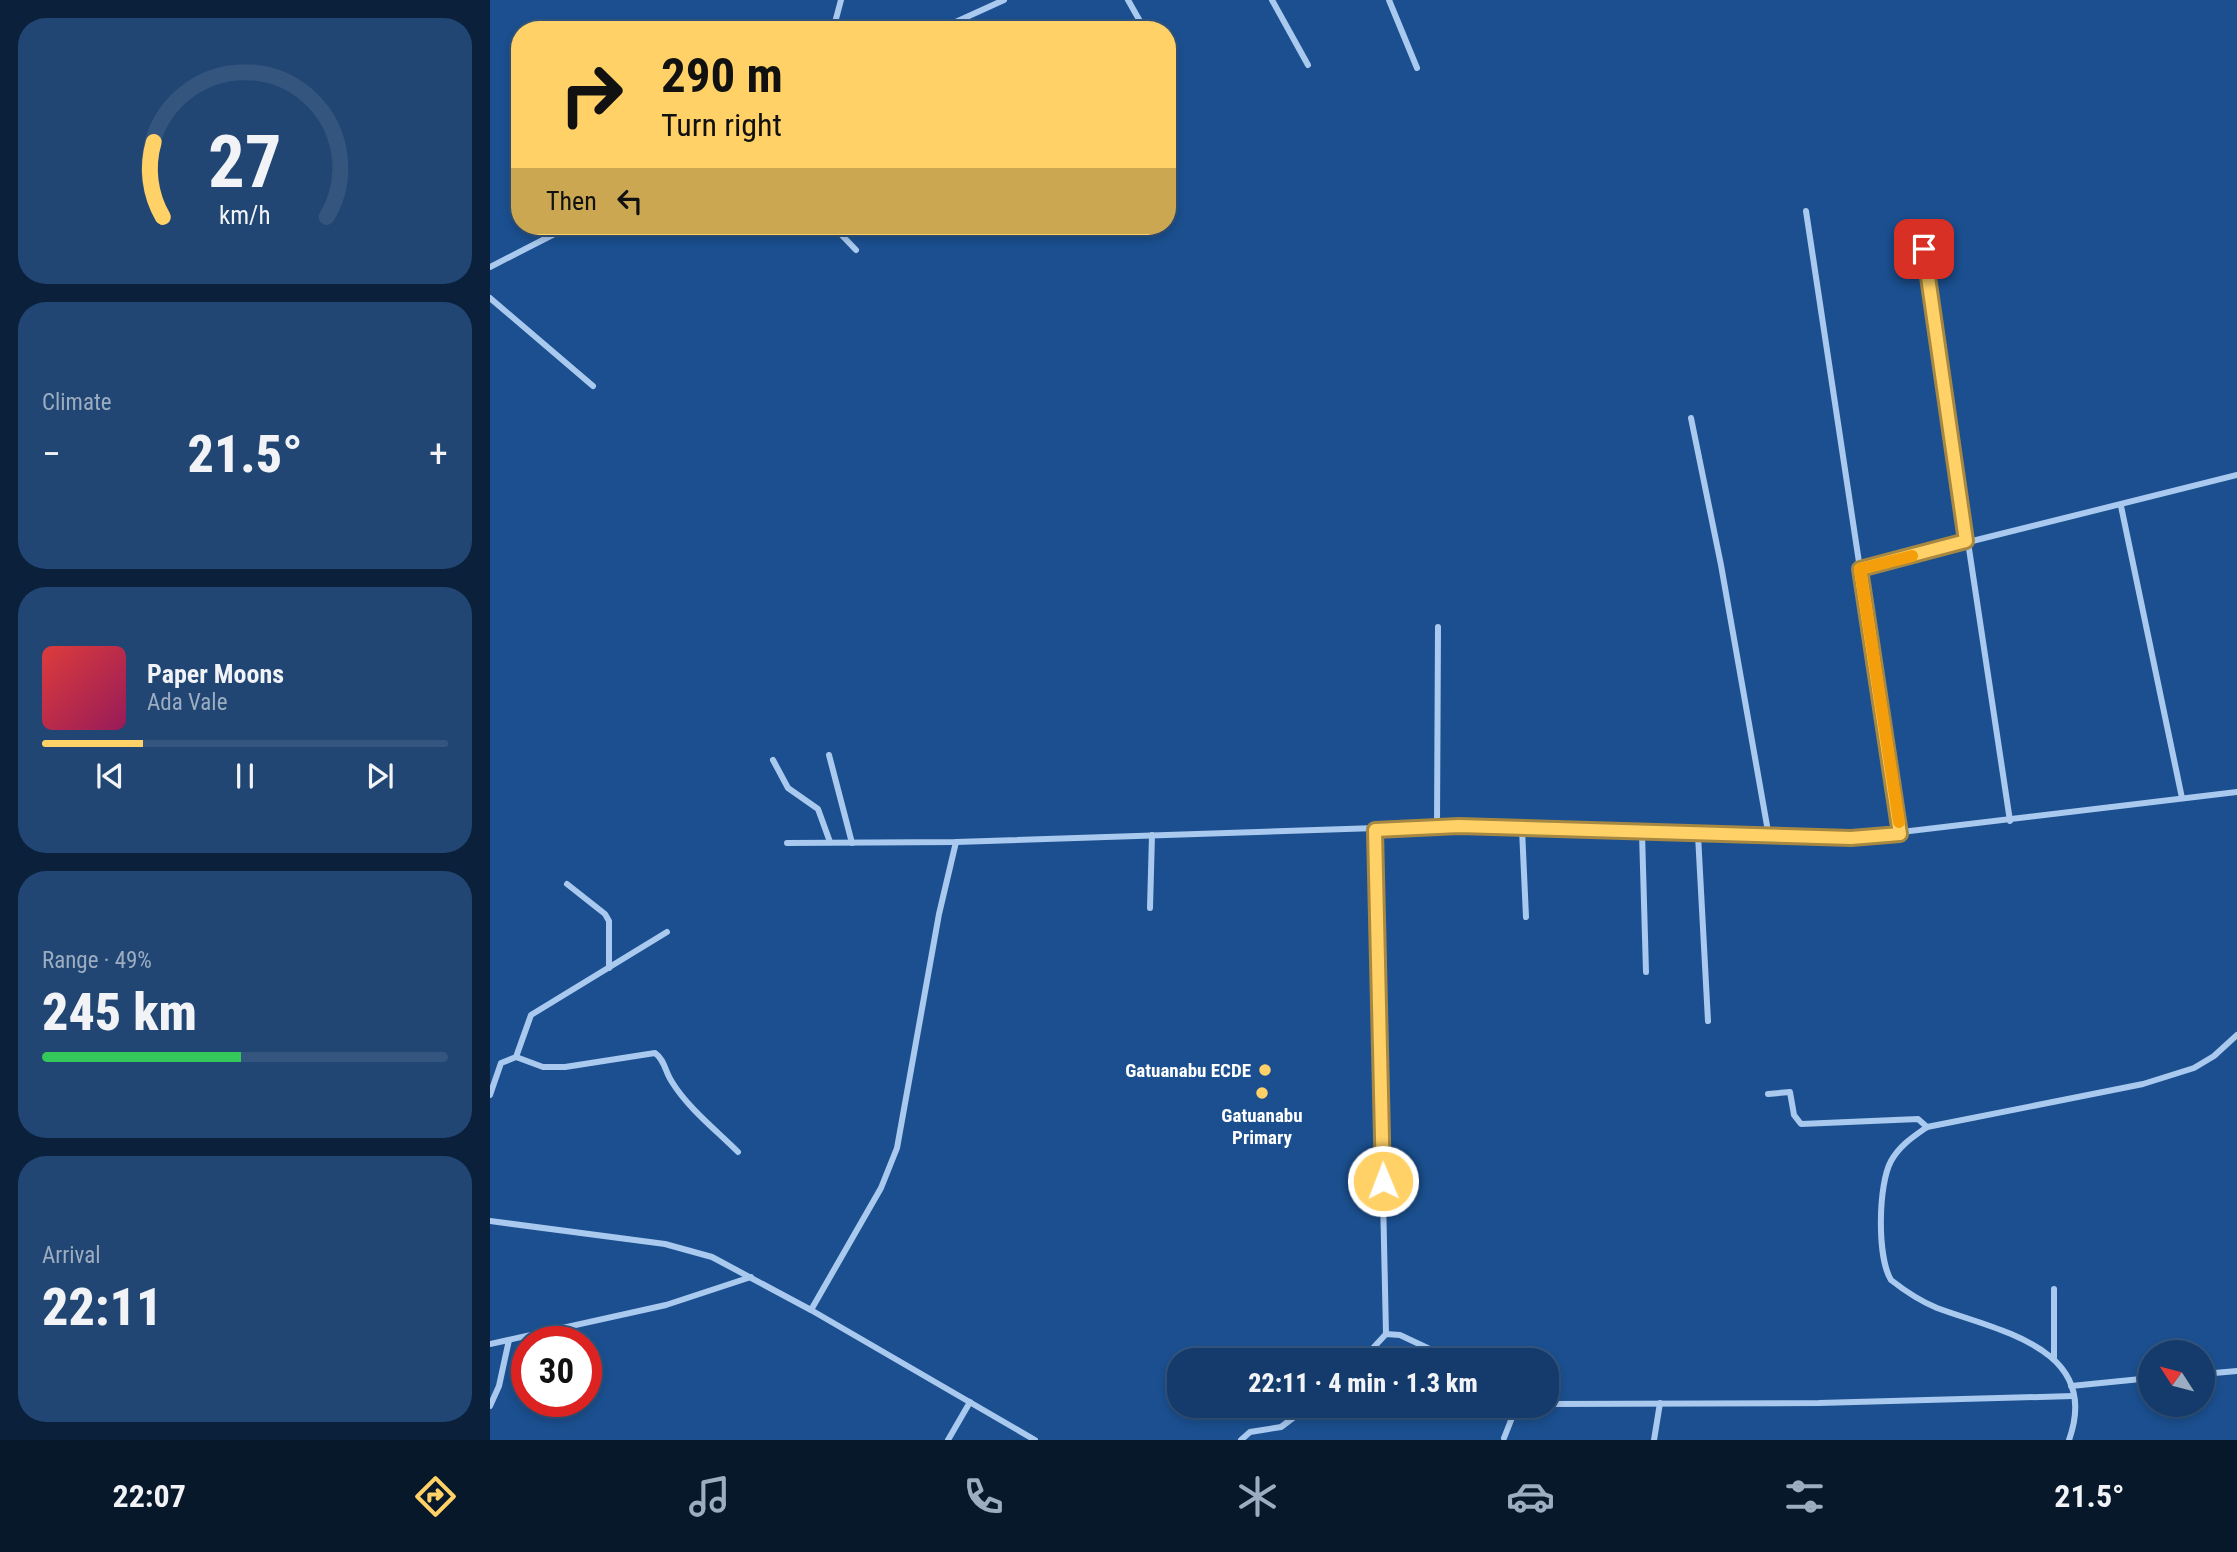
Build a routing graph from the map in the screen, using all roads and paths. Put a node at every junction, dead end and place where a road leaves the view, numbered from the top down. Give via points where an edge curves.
1 (841, 0) edge
2 (1004, 0) edge
3 (1128, 0) edge
4 (1272, 0) edge
5 (1389, 0) edge
6 (992, 2) edge
7 (835, 21) edge
8 (955, 21) edge
9 (1140, 21) edge
10 (1308, 65) dead end
11 (1417, 68) dead end
12 (1806, 211) dead end
13 (1920, 223) dead end
14 (552, 235) edge
15 (842, 235) edge
16 (856, 250) dead end
17 (490, 267) edge
18 (490, 298) edge
19 (593, 386) dead end
20 (1691, 418) dead end
21 (2237, 475) edge
22 (2121, 506) junction
23 (1966, 541) junction
24 (1860, 569) junction
25 (1438, 627) dead end
26 (829, 755) dead end
27 (773, 760) dead end
28 (2237, 792) edge
29 (2182, 798) junction
30 (2010, 821) junction
31 (1437, 826) junction
32 (1522, 829) junction
33 (1375, 830) junction
34 (1642, 833) junction
35 (1900, 834) junction
36 (1152, 835) junction
37 (1698, 835) junction
38 (1769, 836) junction
39 (830, 842) junction
40 (852, 842) junction
41 (956, 842) junction
42 (787, 843) dead end
43 (566, 884) dead end
44 (1150, 908) dead end
45 (1527, 917) dead end
46 (667, 932) dead end
47 (609, 968) junction
48 (1646, 972) dead end
49 (1708, 1021) dead end
50 (2237, 1035) edge
51 (516, 1057) junction
52 (1768, 1094) dead end
53 (490, 1095) edge
54 (1927, 1127) junction
55 (738, 1152) dead end
56 (490, 1221) edge
57 (751, 1277) junction
58 (2054, 1289) dead end
59 (811, 1310) junction
60 (1386, 1334) junction
61 (509, 1340) junction
62 (490, 1344) edge
63 (1373, 1348) edge
64 (1428, 1348) edge
65 (2054, 1359) junction
66 (2237, 1371) edge
67 (2216, 1373) edge
68 (2138, 1379) edge
69 (2071, 1386) junction
70 (2073, 1396) junction
71 (970, 1402) junction
72 (1660, 1403) junction
73 (1559, 1404) edge
74 (490, 1406) edge
75 (1293, 1418) edge
76 (1512, 1418) edge
77 (1504, 1438) dead end
78 (948, 1440) edge
79 (1035, 1440) edge
80 (1241, 1440) edge
81 (1654, 1440) edge
82 (2069, 1440) edge

1 - 7 street
2 - 6 street
3 - 9 street
4 - 10 street
5 - 11 street
6 - 8 street
12 - 24 street
13 - 23 street
14 - 17 street
15 - 16 street
18 - 19 street
20 - 38 street
21 - 22 street
22 - 23 street
22 - 29 street
23 - 24 street
23 - 30 street
24 - 35 street
25 - 31 street
26 - 40 street
27 - 39 street via 788,788 818,809
28 - 29 street
29 - 30 street
30 - 35 street
31 - 32 street
31 - 33 street
32 - 34 street
32 - 45 street
33 - 36 street
33 - 60 street
34 - 37 street
34 - 48 street
35 - 38 street
36 - 41 street
36 - 44 street
37 - 38 street
37 - 49 street
39 - 40 street
39 - 42 street
40 - 41 street
41 - 59 street via 897,1148 881,1188
43 - 47 street via 609,921
46 - 47 street
47 - 51 street via 531,1015
50 - 54 street via 2194,1068 2143,1084
51 - 53 street via 500,1063
51 - 55 street via 544,1068 655,1053 685,1099
52 - 54 street via 1790,1092 1794,1115 1801,1124 1917,1119
54 - 65 street via 1899,1149 1886,1172 1882,1188 1885,1270 1891,1280 1917,1298 2012,1334
56 - 57 street via 665,1244 712,1257
57 - 59 street
57 - 61 street via 666,1305
58 - 65 street
59 - 71 street
60 - 63 street
60 - 64 street via 1400,1335
61 - 62 street
61 - 74 street
65 - 69 street via 2066,1371
66 - 67 street
68 - 69 street
69 - 70 street
70 - 72 street
70 - 82 street via 2075,1415
71 - 78 street
71 - 79 street
72 - 73 street
72 - 81 street
75 - 80 street via 1281,1427 1250,1432
76 - 77 street

